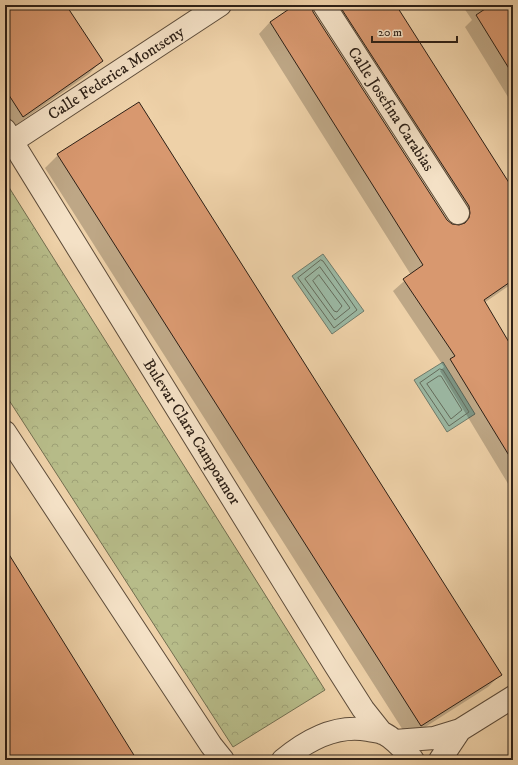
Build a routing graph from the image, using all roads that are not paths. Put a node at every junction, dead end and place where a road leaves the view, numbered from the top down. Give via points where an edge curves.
1 (220, 5) edge
2 (324, 5) edge
3 (9, 135) edge
4 (458, 213) dead end
5 (5, 432) edge
6 (513, 697) edge
7 (460, 730) junction
8 (388, 737) junction
9 (223, 760) edge
10 (283, 760) edge
11 (413, 760) edge
12 (440, 760) edge

1 - 3 street, Calle Federica Montseny
2 - 4 street, Calle Josefina Carabias
3 - 8 street, Bulevar Clara Campoamor via 335,666 363,709
5 - 9 street via 211,746
6 - 7 street
7 - 8 street via 434,738
7 - 12 street
8 - 10 street via 359,729 337,730 299,746
8 - 11 street, Bulevar Clara Campoamor

